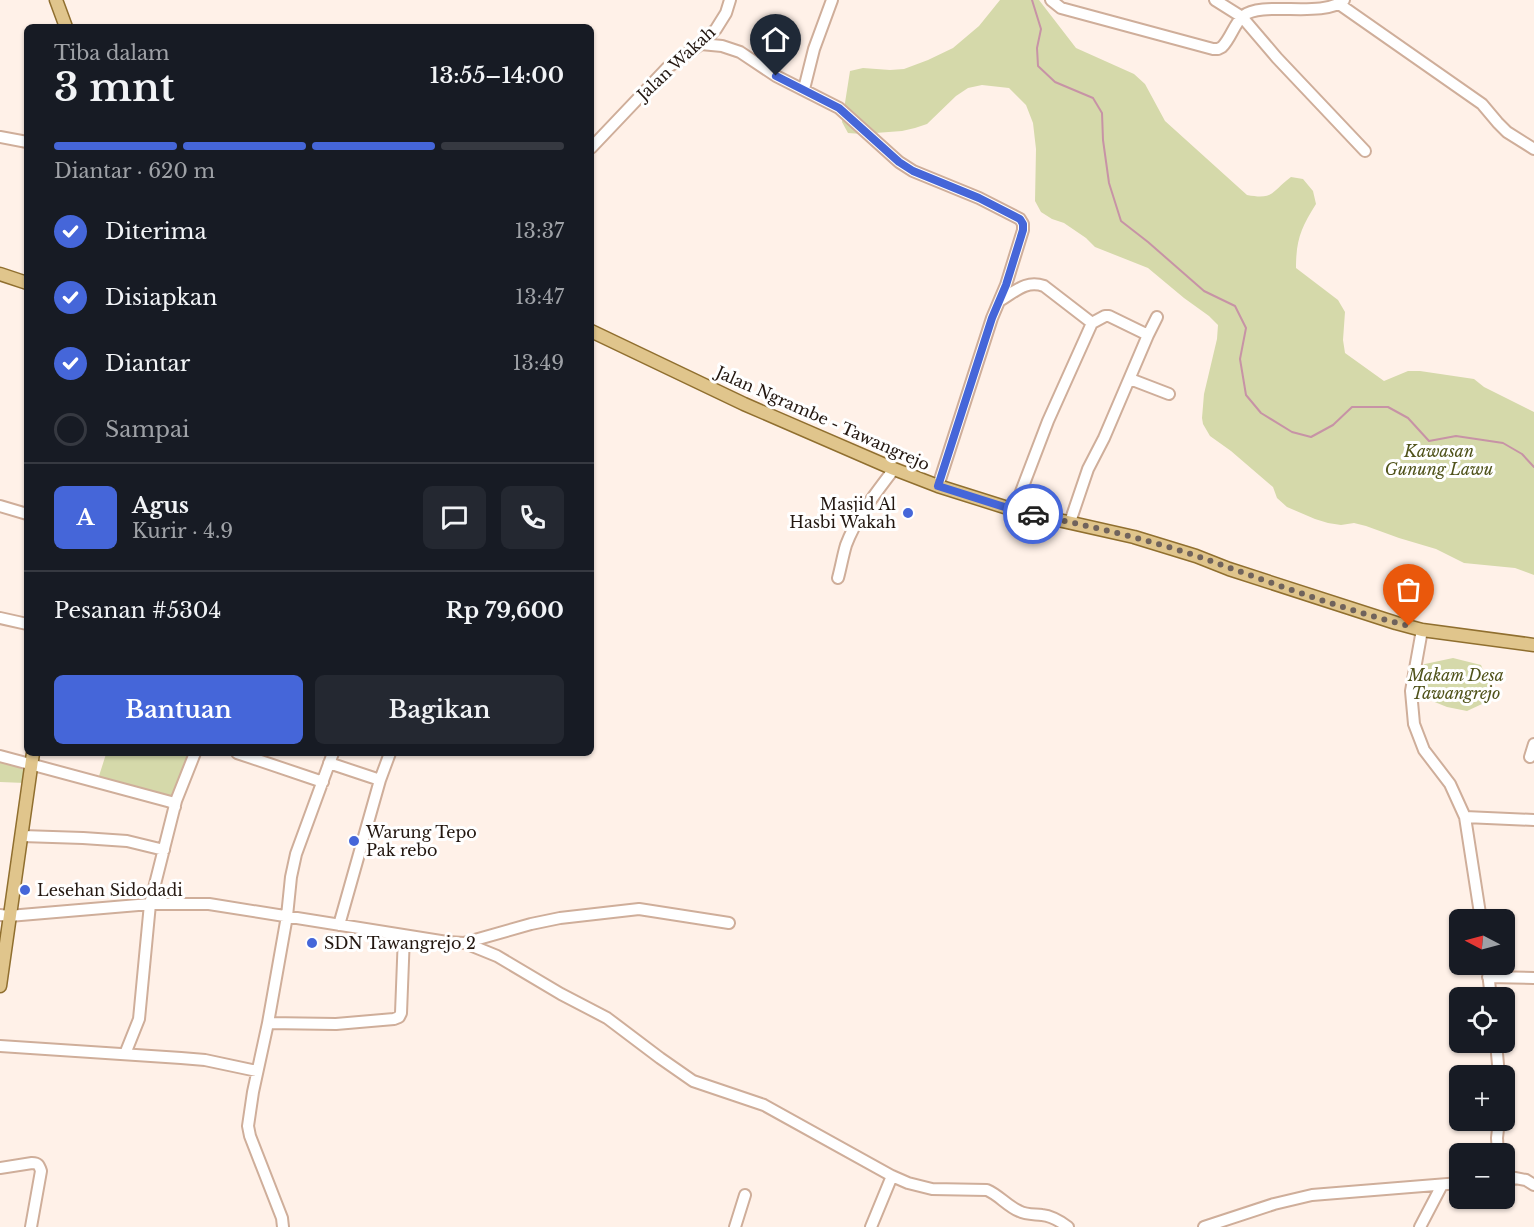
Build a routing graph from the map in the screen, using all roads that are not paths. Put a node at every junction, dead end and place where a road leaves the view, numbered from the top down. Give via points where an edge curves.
1 (56, 0) edge
2 (730, 0) edge
3 (832, 0) edge
4 (1051, 0) edge
5 (1215, 0) edge
6 (1342, 2) edge
7 (1242, 17) junction
8 (65, 24) edge
9 (701, 44) junction
10 (804, 89) junction
11 (0, 137) edge
12 (24, 141) edge
13 (594, 145) edge
14 (1534, 149) edge
15 (1365, 151) dead end
16 (0, 274) edge
17 (24, 282) edge
18 (1000, 301) junction
19 (1157, 317) dead end
20 (1092, 323) junction
21 (594, 332) edge
22 (1148, 335) junction
23 (1130, 379) junction
24 (1169, 393) dead end
25 (894, 469) junction
26 (938, 486) junction
27 (0, 506) edge
28 (1014, 510) junction
29 (24, 513) edge
30 (1070, 522) junction
31 (838, 578) dead end
32 (0, 618) edge
33 (24, 623) edge
34 (1422, 630) junction
35 (1534, 645) edge
36 (1534, 744) edge
37 (0, 756) edge
38 (194, 756) edge
39 (246, 756) edge
40 (389, 756) edge
41 (1530, 757) dead end
42 (331, 758) edge
43 (32, 759) edge
44 (380, 780) junction
45 (323, 782) junction
46 (175, 807) junction
47 (1465, 817) junction
48 (1534, 820) edge
49 (21, 836) junction
50 (164, 850) junction
51 (150, 904) junction
52 (1479, 909) edge
53 (5, 916) edge
54 (287, 916) junction
55 (729, 923) dead end
56 (339, 925) junction
57 (404, 935) junction
58 (464, 943) junction
59 (1488, 977) joint
60 (1534, 978) edge
61 (0, 986) edge
62 (1489, 987) edge
63 (268, 1023) junction
64 (0, 1046) edge
65 (125, 1054) junction
66 (257, 1071) junction
67 (0, 1168) edge
68 (892, 1176) junction
69 (1515, 1181) edge
70 (1449, 1184) edge
71 (1442, 1185) junction
72 (1534, 1185) edge
73 (745, 1195) dead end
74 (31, 1227) edge
75 (284, 1227) edge
76 (735, 1227) edge
77 (871, 1227) edge
78 (1068, 1227) edge
79 (1203, 1227) edge
80 (1420, 1227) edge

1 - 8 main road
2 - 9 street, Jalan Wakah via 716,29
3 - 10 street
4 - 7 street via 1061,8 1213,49 1226,44
5 - 7 street
6 - 7 street via 1320,8 1254,9
6 - 14 street via 1482,104 1507,132
7 - 15 street
9 - 10 street via 740,52
9 - 13 street, Jalan Wakah via 667,68
10 - 18 street via 839,108 913,171 1020,219 1023,230
11 - 12 street
16 - 17 main road
18 - 20 street via 1027,284 1044,285
18 - 26 street
19 - 22 street
20 - 22 street via 1109,316
20 - 28 street
21 - 25 main road, Jalan Ngrambe - Tawangrejo
22 - 23 street
23 - 24 street
23 - 30 street via 1088,470
25 - 26 main road, Jalan Ngrambe - Tawangrejo
25 - 31 street via 859,517
26 - 28 main road, Jalan Ngrambe - Tawangrejo
27 - 29 street
28 - 30 main road, Jalan Ngrambe - Tawangrejo
30 - 34 main road, Jalan Ngrambe - Tawangrejo via 1144,540
32 - 33 street
34 - 35 main road, Jalan Ngrambe - Tawangrejo
34 - 47 street via 1411,691 1414,724 1424,750 1450,784
36 - 41 street
37 - 43 street
38 - 46 street
39 - 45 street
40 - 44 street
42 - 44 street
42 - 45 street
43 - 46 street via 171,802
43 - 49 main road
44 - 56 street
45 - 54 street via 296,855
46 - 50 street
47 - 48 street
47 - 52 street
49 - 50 street via 127,841
49 - 53 main road
50 - 51 street
51 - 53 street
51 - 54 street via 209,904
51 - 65 street via 139,1019
53 - 61 main road
54 - 56 street
54 - 63 street
55 - 58 street via 639,909 560,918
56 - 57 street
57 - 58 street
57 - 63 street via 399,1017 336,1024
58 - 68 street via 497,956 607,1018 693,1081 764,1105
59 - 60 street
59 - 62 street
63 - 66 street
64 - 65 street
65 - 66 street via 205,1060
66 - 75 street via 248,1126
67 - 74 street via 32,1163 39,1166
68 - 77 street
68 - 78 street via 932,1189 987,1190 1017,1210 1053,1217
69 - 72 street via 1526,1180
70 - 71 street
71 - 79 street via 1312,1195
71 - 80 street
73 - 76 street

